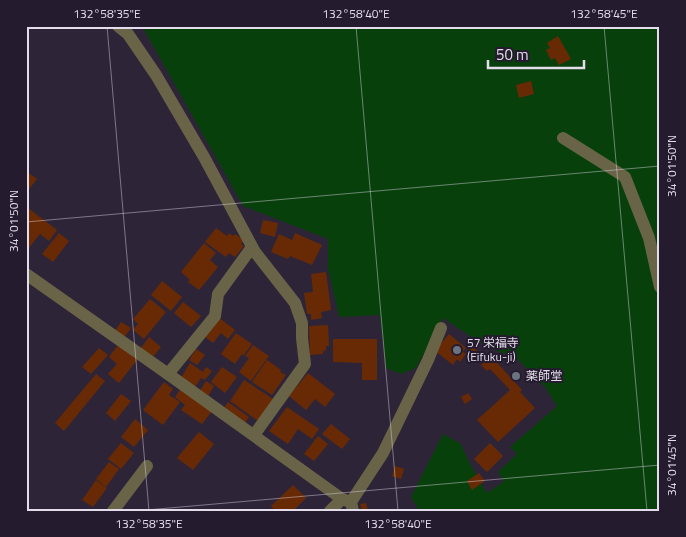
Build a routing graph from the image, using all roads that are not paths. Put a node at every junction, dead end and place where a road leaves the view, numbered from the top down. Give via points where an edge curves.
1 (118, 26) edge
2 (562, 138) dead end
3 (252, 247) junction
4 (26, 274) edge
5 (660, 287) edge
6 (441, 328) dead end
7 (168, 374) junction
8 (254, 434) junction
9 (147, 466) dead end
10 (348, 504) edge
11 (113, 511) edge
12 (330, 511) edge

1 - 3 street via 128,34 156,75
2 - 5 street via 625,177 649,238
3 - 7 street via 218,294 215,316
3 - 8 street via 296,303 305,364
4 - 7 street
6 - 10 street via 383,453
7 - 8 street
8 - 10 street
9 - 11 street
10 - 12 street

